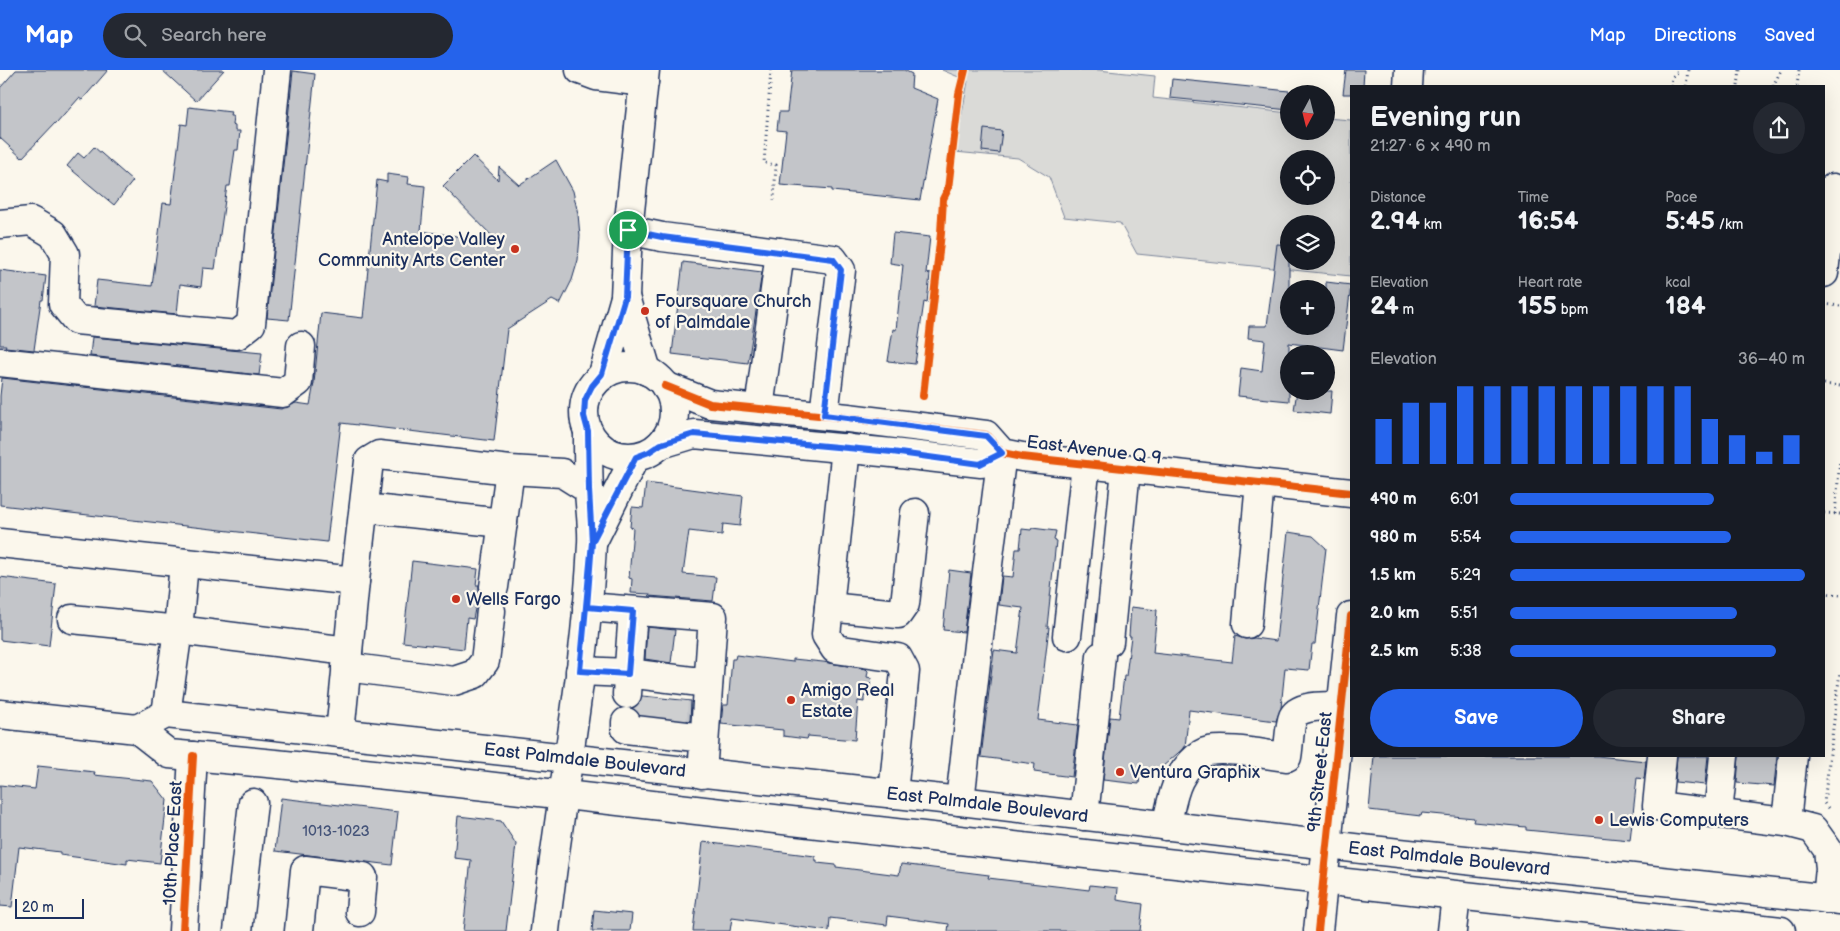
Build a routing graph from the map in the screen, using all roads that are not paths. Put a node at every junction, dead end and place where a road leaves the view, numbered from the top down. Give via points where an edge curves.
1 (277, 70) edge
2 (580, 70) edge
3 (1409, 70) edge
4 (645, 76) edge
5 (1408, 85) edge
6 (1833, 188) dead end
7 (0, 224) edge
8 (628, 230) junction
9 (780, 252) junction
10 (1825, 264) edge
11 (625, 297) junction
12 (301, 346) dead end
13 (0, 362) edge
14 (602, 374) junction
15 (656, 379) junction
16 (759, 409) junction
17 (824, 415) junction
18 (588, 431) junction
19 (661, 444) junction
20 (846, 448) junction
21 (1002, 453) junction
22 (636, 457) junction
23 (1086, 464) junction
24 (1126, 469) junction
25 (510, 470) junction
26 (1260, 484) junction
27 (589, 490) junction
28 (1350, 493) edge
29 (364, 508) junction
30 (915, 512) dead end
31 (503, 523) junction
32 (592, 542) junction
33 (0, 543) edge
34 (184, 563) junction
35 (355, 581) junction
36 (587, 607) junction
37 (829, 607) junction
38 (633, 611) junction
39 (72, 619) dead end
40 (1247, 624) dead end
41 (178, 630) junction
42 (1067, 636) dead end
43 (1350, 642) edge
44 (347, 659) junction
45 (1349, 667) edge
46 (580, 671) junction
47 (708, 682) junction
48 (638, 685) junction
49 (1342, 707) junction
50 (0, 714) edge
51 (166, 714) junction
52 (137, 729) junction
53 (340, 733) junction
54 (704, 738) junction
55 (193, 756) junction
56 (569, 757) junction
57 (1662, 757) edge
58 (1724, 757) edge
59 (1793, 757) edge
60 (642, 768) junction
61 (702, 774) junction
62 (565, 794) junction
63 (893, 794) junction
64 (960, 801) junction
65 (253, 803) dead end
66 (1718, 813) junction
67 (1084, 816) junction
68 (1786, 822) junction
69 (1166, 826) junction
70 (1328, 845) junction
71 (1324, 882) junction
72 (1456, 896) junction
73 (1833, 899) edge
74 (360, 912) dead end
75 (1653, 924) edge
76 (1711, 927) edge
77 (183, 931) edge
78 (238, 931) edge
79 (299, 931) edge
80 (545, 931) edge
81 (1318, 931) edge
82 (1452, 931) edge
83 (1781, 931) edge

1 - 7 main road via 251,324 237,335 76,320 63,304 65,254 53,234 31,221
2 - 4 main road via 596,76
3 - 5 main road
4 - 8 main road
6 - 10 main road
8 - 9 main road
8 - 11 main road
9 - 16 main road
9 - 17 main road via 833,259 841,270
11 - 14 main road
11 - 15 main road
12 - 13 main road via 298,382 283,393
14 - 15 main road via 632,367
14 - 18 main road via 585,400 584,416
15 - 16 main road, East Avenue Q 9 via 710,404
15 - 19 main road via 670,392 674,405 674,420
16 - 17 main road, East Avenue Q 9
17 - 21 main road, East Avenue Q 9 via 986,436
18 - 22 main road via 608,452
18 - 27 main road
19 - 20 main road, East Avenue Q 9 via 694,434
19 - 22 main road
20 - 21 main road, East Avenue Q 9 via 980,464
20 - 37 main road
21 - 23 main road, East Avenue Q 9
21 - 64 main road
22 - 32 main road
23 - 24 main road, East Avenue Q 9
23 - 42 main road
24 - 26 main road, East Avenue Q 9
24 - 67 main road
25 - 27 main road via 562,473
25 - 29 main road via 379,455 369,461
25 - 31 main road
26 - 28 main road, East Avenue Q 9
26 - 40 main road
27 - 32 main road
29 - 31 main road
29 - 35 main road
30 - 37 main road via 905,604 898,614
31 - 44 main road via 485,661 475,674 454,681
32 - 36 main road
33 - 34 main road
34 - 35 main road
34 - 41 main road
35 - 44 main road
36 - 38 main road
36 - 46 main road
37 - 63 main road via 826,635 835,649 898,658 905,671
38 - 47 main road via 713,617
38 - 48 main road
39 - 41 main road
41 - 44 main road
41 - 51 main road
43 - 45 main road, 9th Street East
44 - 53 main road
45 - 49 main road, 9th Street East
46 - 48 main road
46 - 56 main road
47 - 48 main road via 675,689
47 - 54 main road
49 - 69 main road via 1300,710 1293,717 1287,757 1227,751 1208,751 1200,756 1178,781
49 - 70 main road, 9th Street East
50 - 52 main road
51 - 52 main road
51 - 53 main road, East Palmdale Boulevard
52 - 55 main road, East Palmdale Boulevard via 169,754
53 - 56 main road, East Palmdale Boulevard
54 - 60 main road via 639,726
54 - 61 main road
55 - 62 main road, East Palmdale Boulevard
55 - 77 main road, 10th Place East
56 - 60 main road, East Palmdale Boulevard
56 - 62 main road
57 - 66 main road via 1657,806
58 - 66 main road
59 - 68 main road
60 - 61 main road, East Palmdale Boulevard
61 - 63 main road, East Palmdale Boulevard
62 - 71 main road, East Palmdale Boulevard
62 - 80 main road
63 - 64 main road, East Palmdale Boulevard
64 - 67 main road, East Palmdale Boulevard
65 - 78 main road
66 - 68 main road
67 - 69 main road, East Palmdale Boulevard
68 - 73 main road via 1813,829 1828,850
69 - 70 main road, East Palmdale Boulevard
70 - 71 main road, 9th Street East
70 - 73 main road, East Palmdale Boulevard
71 - 72 main road, East Palmdale Boulevard
71 - 81 main road, 9th Street East
72 - 75 main road, East Palmdale Boulevard
72 - 82 main road
74 - 79 main road via 364,877 305,870
75 - 76 main road, East Palmdale Boulevard
76 - 83 main road, East Palmdale Boulevard

